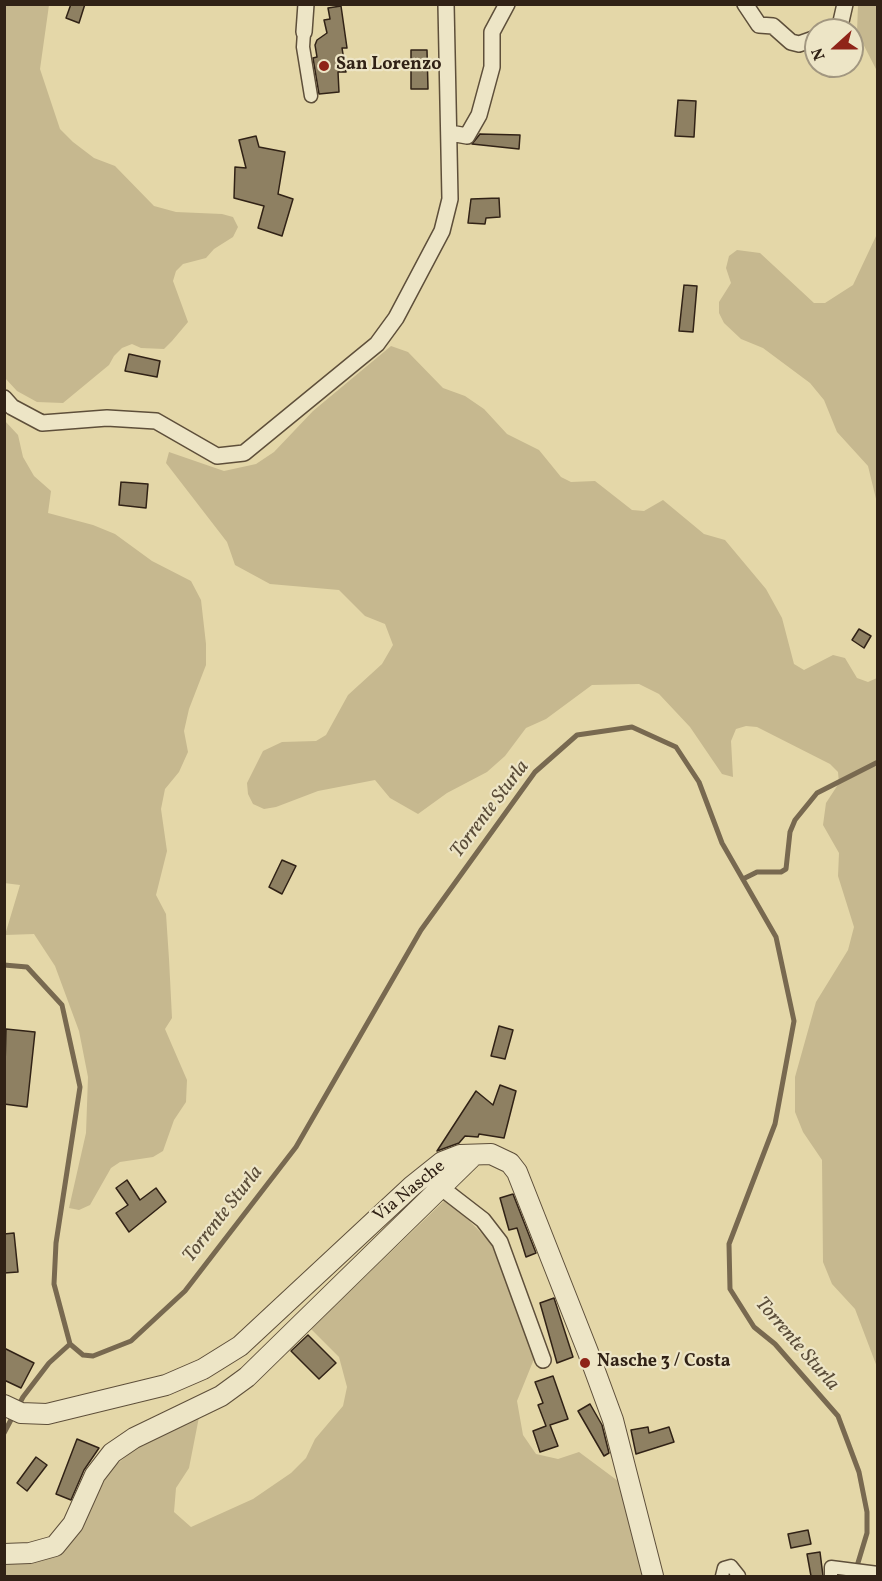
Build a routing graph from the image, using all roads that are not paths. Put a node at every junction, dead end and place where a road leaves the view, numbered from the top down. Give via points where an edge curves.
1 (306, 4) edge
2 (446, 4) edge
3 (507, 4) edge
4 (745, 4) edge
5 (304, 32) joint
6 (804, 42) edge
7 (311, 96) dead end
8 (450, 133) junction
9 (4, 398) edge
10 (474, 1155) junction
11 (439, 1186) junction
12 (543, 1360) dead end
13 (4, 1405) edge
14 (4, 1554) edge
15 (836, 1572) edge
16 (878, 1574) edge
17 (653, 1576) edge
18 (722, 1576) edge
19 (739, 1576) edge

1 - 5 street
2 - 8 street
3 - 8 street via 492,32 492,66 479,116 466,136
4 - 6 street via 759,25 773,26 791,42
5 - 7 street
8 - 9 street via 450,199 442,231 396,318 377,344 244,453 217,456 156,421 107,418 42,423 12,407
10 - 11 street
10 - 13 street, Via Nasche via 442,1162 240,1346 212,1364 166,1385 47,1414 32,1415
10 - 17 street, Via Nasche via 491,1155 510,1163 525,1188 613,1420
11 - 12 street via 483,1220 500,1242
11 - 14 street via 247,1377 221,1396 134,1438 112,1454 95,1475 64,1538 55,1546
15 - 16 street
18 - 19 street via 724,1568 731,1566

